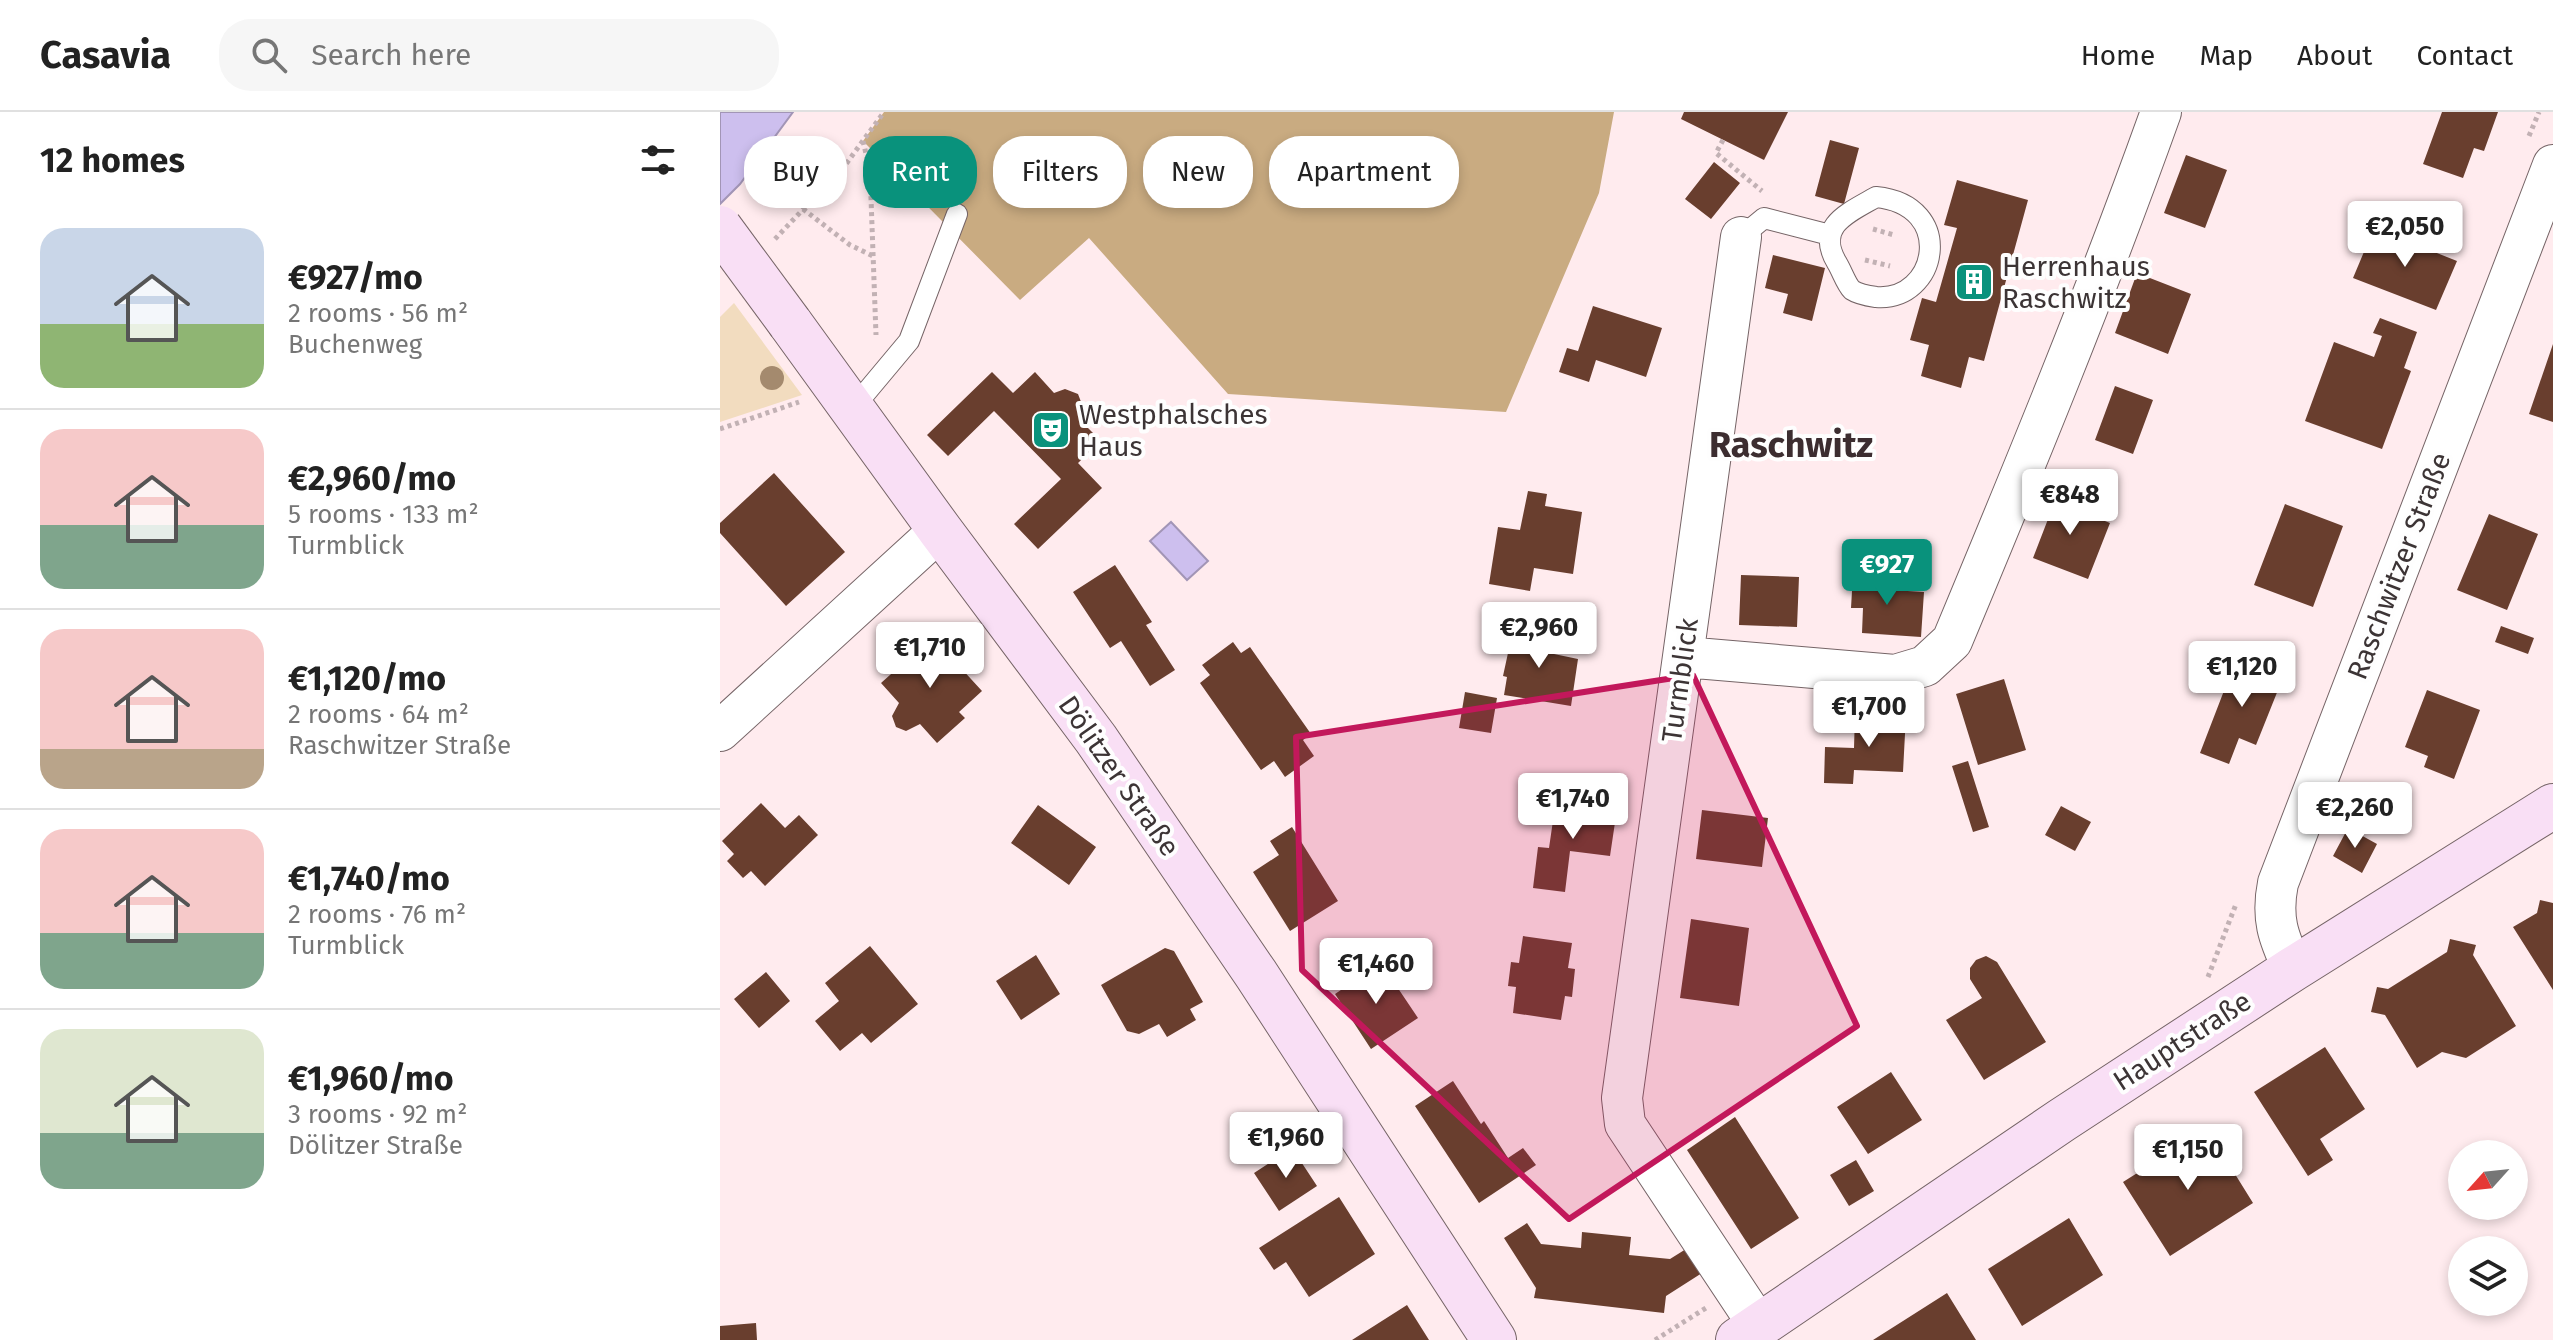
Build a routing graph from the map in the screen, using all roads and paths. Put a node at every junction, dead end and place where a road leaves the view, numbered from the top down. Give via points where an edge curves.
1 (884, 112) edge
2 (2161, 112) edge
3 (2539, 112) edge
4 (867, 136) edge
5 (1723, 140) dead end
6 (863, 141) edge
7 (2540, 153) edge
8 (871, 208) edge
9 (957, 214) dead end
10 (720, 228) edge
11 (1753, 228) junction
12 (1832, 235) junction
13 (1930, 244) junction
14 (873, 256) junction
15 (1922, 274) junction
16 (851, 394) junction
17 (720, 429) edge
18 (940, 530) junction
19 (1684, 657) junction
20 (720, 731) edge
21 (2553, 806) edge
22 (2239, 896) dead end
23 (2293, 969) junction
24 (2206, 982) dead end
25 (1718, 1302) dead end
26 (1748, 1333) edge
27 (1494, 1340) edge
28 (1655, 1340) edge

1 - 4 path
2 - 19 street via 2074,344 1952,641 1925,666 1895,675
3 - 7 path
5 - 11 path via 1716,153 1768,196
6 - 14 path via 803,209
7 - 23 street, Raschwitzer Straße via 2278,883 2276,928
8 - 14 path
9 - 16 lane via 909,341
10 - 16 main road, Dölitzer Straße, bridge
11 - 12 lane
11 - 19 street, Turmblick
12 - 13 path
12 - 13 lane via 1876,197 1892,198 1918,215
12 - 15 path
12 - 15 lane via 1853,290 1867,296 1898,294
13 - 15 lane
14 - 16 path via 877,358
16 - 17 path via 805,399
16 - 18 main road, Dölitzer Straße
18 - 20 street
18 - 27 main road, Dölitzer Straße via 1114,765
19 - 26 street, Turmblick via 1622,1098 1625,1124
21 - 23 main road, Hauptstraße
22 - 24 path
23 - 26 main road, Hauptstraße
25 - 28 path

